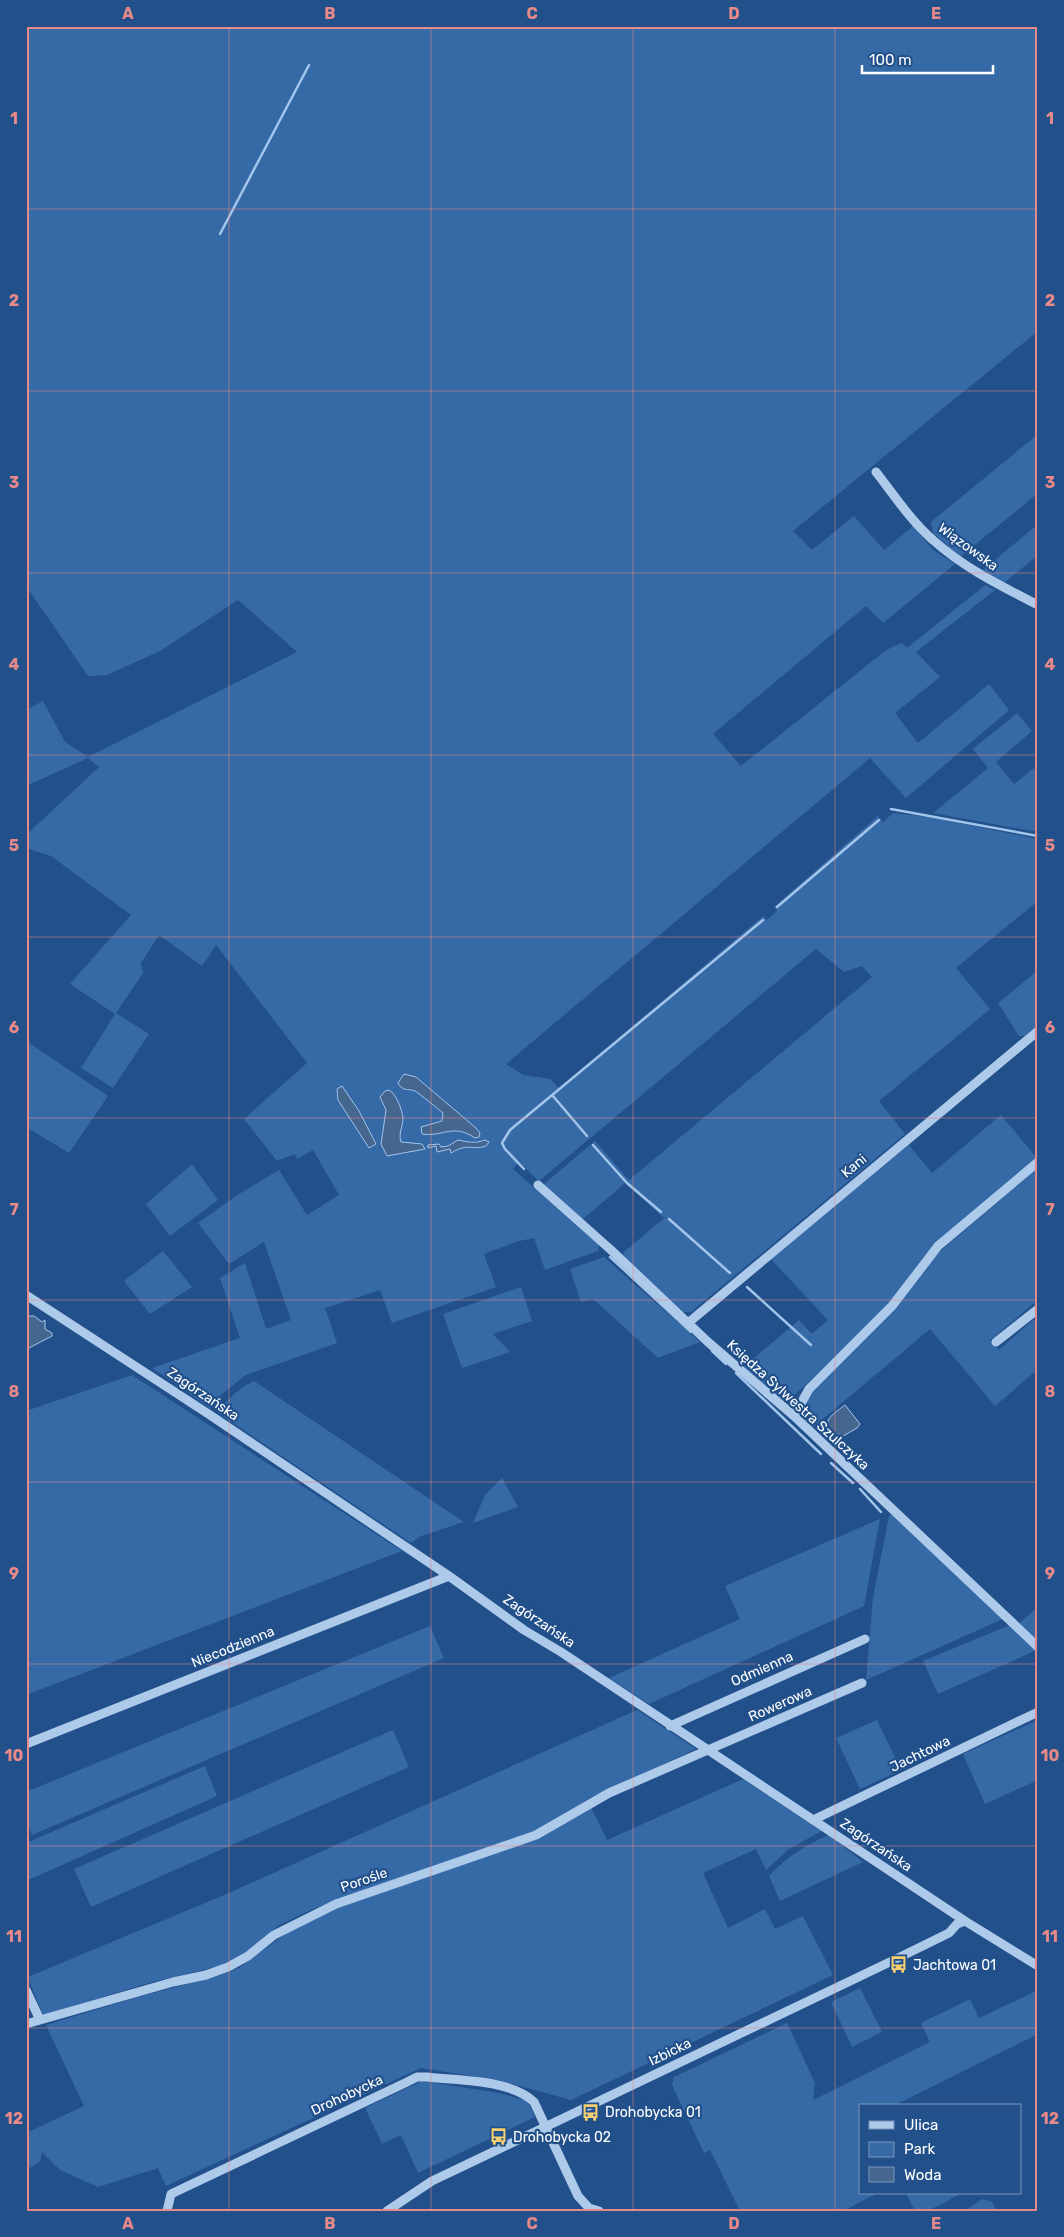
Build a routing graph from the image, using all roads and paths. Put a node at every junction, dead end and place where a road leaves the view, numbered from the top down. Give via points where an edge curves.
1 (876, 472) dead end
2 (1038, 605) edge
3 (1038, 1031) edge
4 (1038, 1162) edge
5 (538, 1185) dead end
6 (26, 1295) edge
7 (1038, 1309) edge
8 (688, 1323) junction
9 (996, 1342) dead end
10 (794, 1416) junction
11 (449, 1576) junction
12 (864, 1639) dead end
13 (1038, 1647) edge
14 (862, 1683) dead end
15 (1038, 1712) edge
16 (670, 1726) junction
17 (26, 1744) edge
18 (709, 1750) junction
19 (814, 1820) junction
20 (965, 1921) junction
21 (1038, 1966) edge
22 (26, 1990) edge
23 (40, 2020) junction
24 (26, 2024) edge
25 (546, 2126) junction
26 (166, 2211) edge
27 (387, 2211) edge
28 (599, 2211) edge

1 - 2 street, Wiązowska via 932,540 978,573
3 - 8 street, Kani
4 - 10 street via 938,1246 892,1306 809,1389
5 - 8 street, Księdza Sylwestra Szulczyka
6 - 11 street, Zagórzańska
7 - 9 street
8 - 10 street, Księdza Sylwestra Szulczyka
10 - 13 street, Księdza Sylwestra Szulczyka
11 - 16 street, Zagórzańska via 524,1630
11 - 17 street, Niecodzienna
12 - 16 street, Odmienna
14 - 18 street, Rowerowa
15 - 19 street, Jachtowa
16 - 18 street, Zagórzańska
18 - 19 street, Zagórzańska
18 - 23 street, Porośle via 609,1793 536,1835 336,1904 274,1936 228,1967
19 - 20 street, Zagórzańska
20 - 21 street, Zagórzańska
20 - 25 street, Izbicka via 894,1960
22 - 23 street
23 - 24 street, Porośle
25 - 26 street, Drohobycka via 534,2102 515,2090 417,2077 171,2194
25 - 27 street, Izbicka via 432,2181
25 - 28 street, Drohobycka via 578,2196 589,2208

